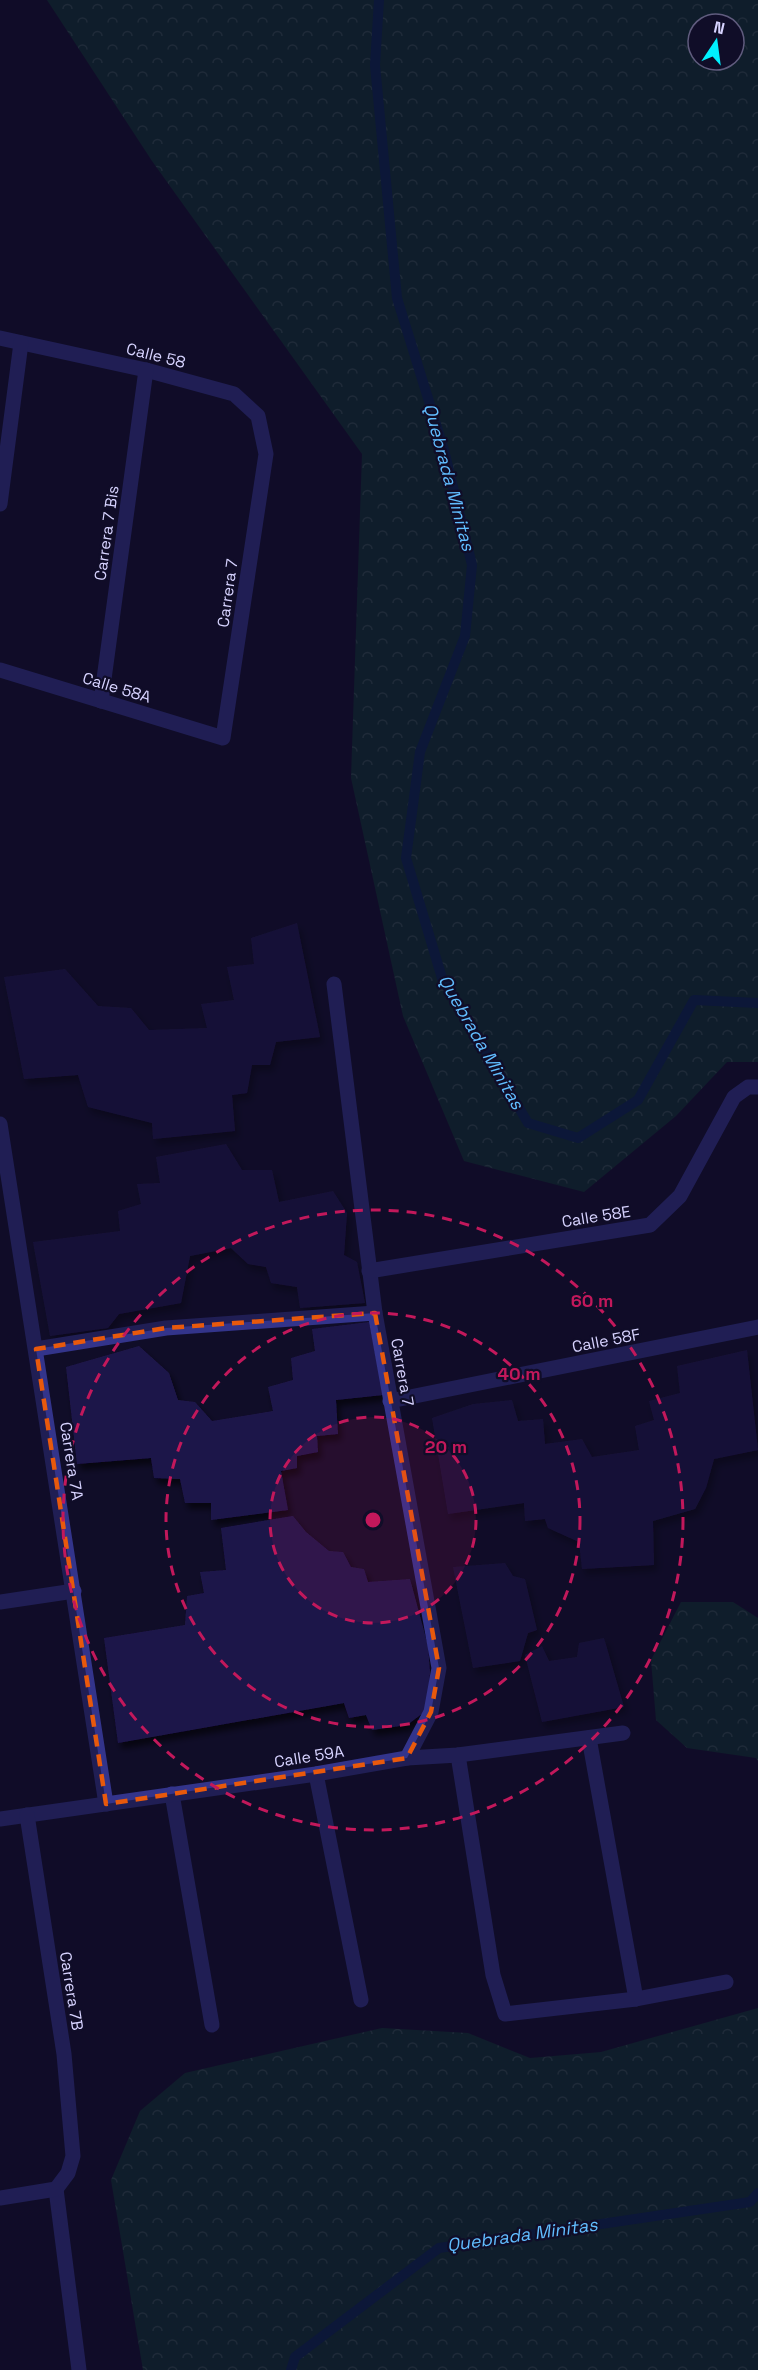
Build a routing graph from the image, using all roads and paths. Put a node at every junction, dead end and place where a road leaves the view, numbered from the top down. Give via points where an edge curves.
1 (0, 338) edge
2 (21, 343) junction
3 (146, 370) junction
4 (266, 454) joint
5 (0, 504) edge
6 (0, 670) edge
7 (101, 701) junction
8 (224, 738) joint
9 (334, 984) dead end
10 (758, 1087) edge
11 (0, 1124) edge
12 (6, 1199) edge
13 (369, 1271) junction
14 (375, 1313) junction
15 (758, 1327) edge
16 (36, 1349) junction
17 (390, 1401) junction
18 (74, 1591) junction
19 (0, 1602) edge
20 (623, 1733) dead end
21 (589, 1738) junction
22 (458, 1755) junction
23 (407, 1758) junction
24 (316, 1774) junction
25 (172, 1794) junction
26 (106, 1804) junction
27 (27, 1815) junction
28 (0, 1819) edge
29 (726, 1982) dead end
30 (636, 1998) junction
31 (361, 2000) dead end
32 (212, 2025) dead end
33 (56, 2189) junction
34 (0, 2198) edge
35 (79, 2370) edge

1 - 2 street, Calle 58
2 - 3 street, Calle 58
2 - 5 street
3 - 4 street, Calle 58 via 234,394 258,416
3 - 7 street, Carrera 7 Bis
4 - 8 street, Carrera 7
6 - 7 street, Calle 58A
7 - 8 street, Calle 58A
9 - 13 street, Carrera 7
10 - 13 street, Calle 58E via 748,1087 734,1097 680,1196 650,1225
11 - 12 street, Carrera 7A
12 - 16 street, Carrera 7A
13 - 14 street, Carrera 7
14 - 16 street via 166,1328
14 - 17 street, Carrera 7
15 - 17 street, Calle 58F
16 - 18 street, Carrera 7A
17 - 23 street, Carrera 7 via 439,1668 431,1712
18 - 19 street
18 - 26 street, Carrera 7A
20 - 21 street, Calle 59A
21 - 22 street, Calle 59A
21 - 30 street
22 - 23 street, Calle 59A
22 - 30 street via 493,1975 505,2014
23 - 24 street, Calle 59A
24 - 25 street, Calle 59A
24 - 31 street
25 - 26 street, Calle 59A
25 - 32 street
26 - 27 street, Calle 59A
27 - 28 street, Calle 59A
27 - 33 street, Carrera 7B via 64,2054 73,2156 68,2173
29 - 30 street
33 - 34 street
33 - 35 street

